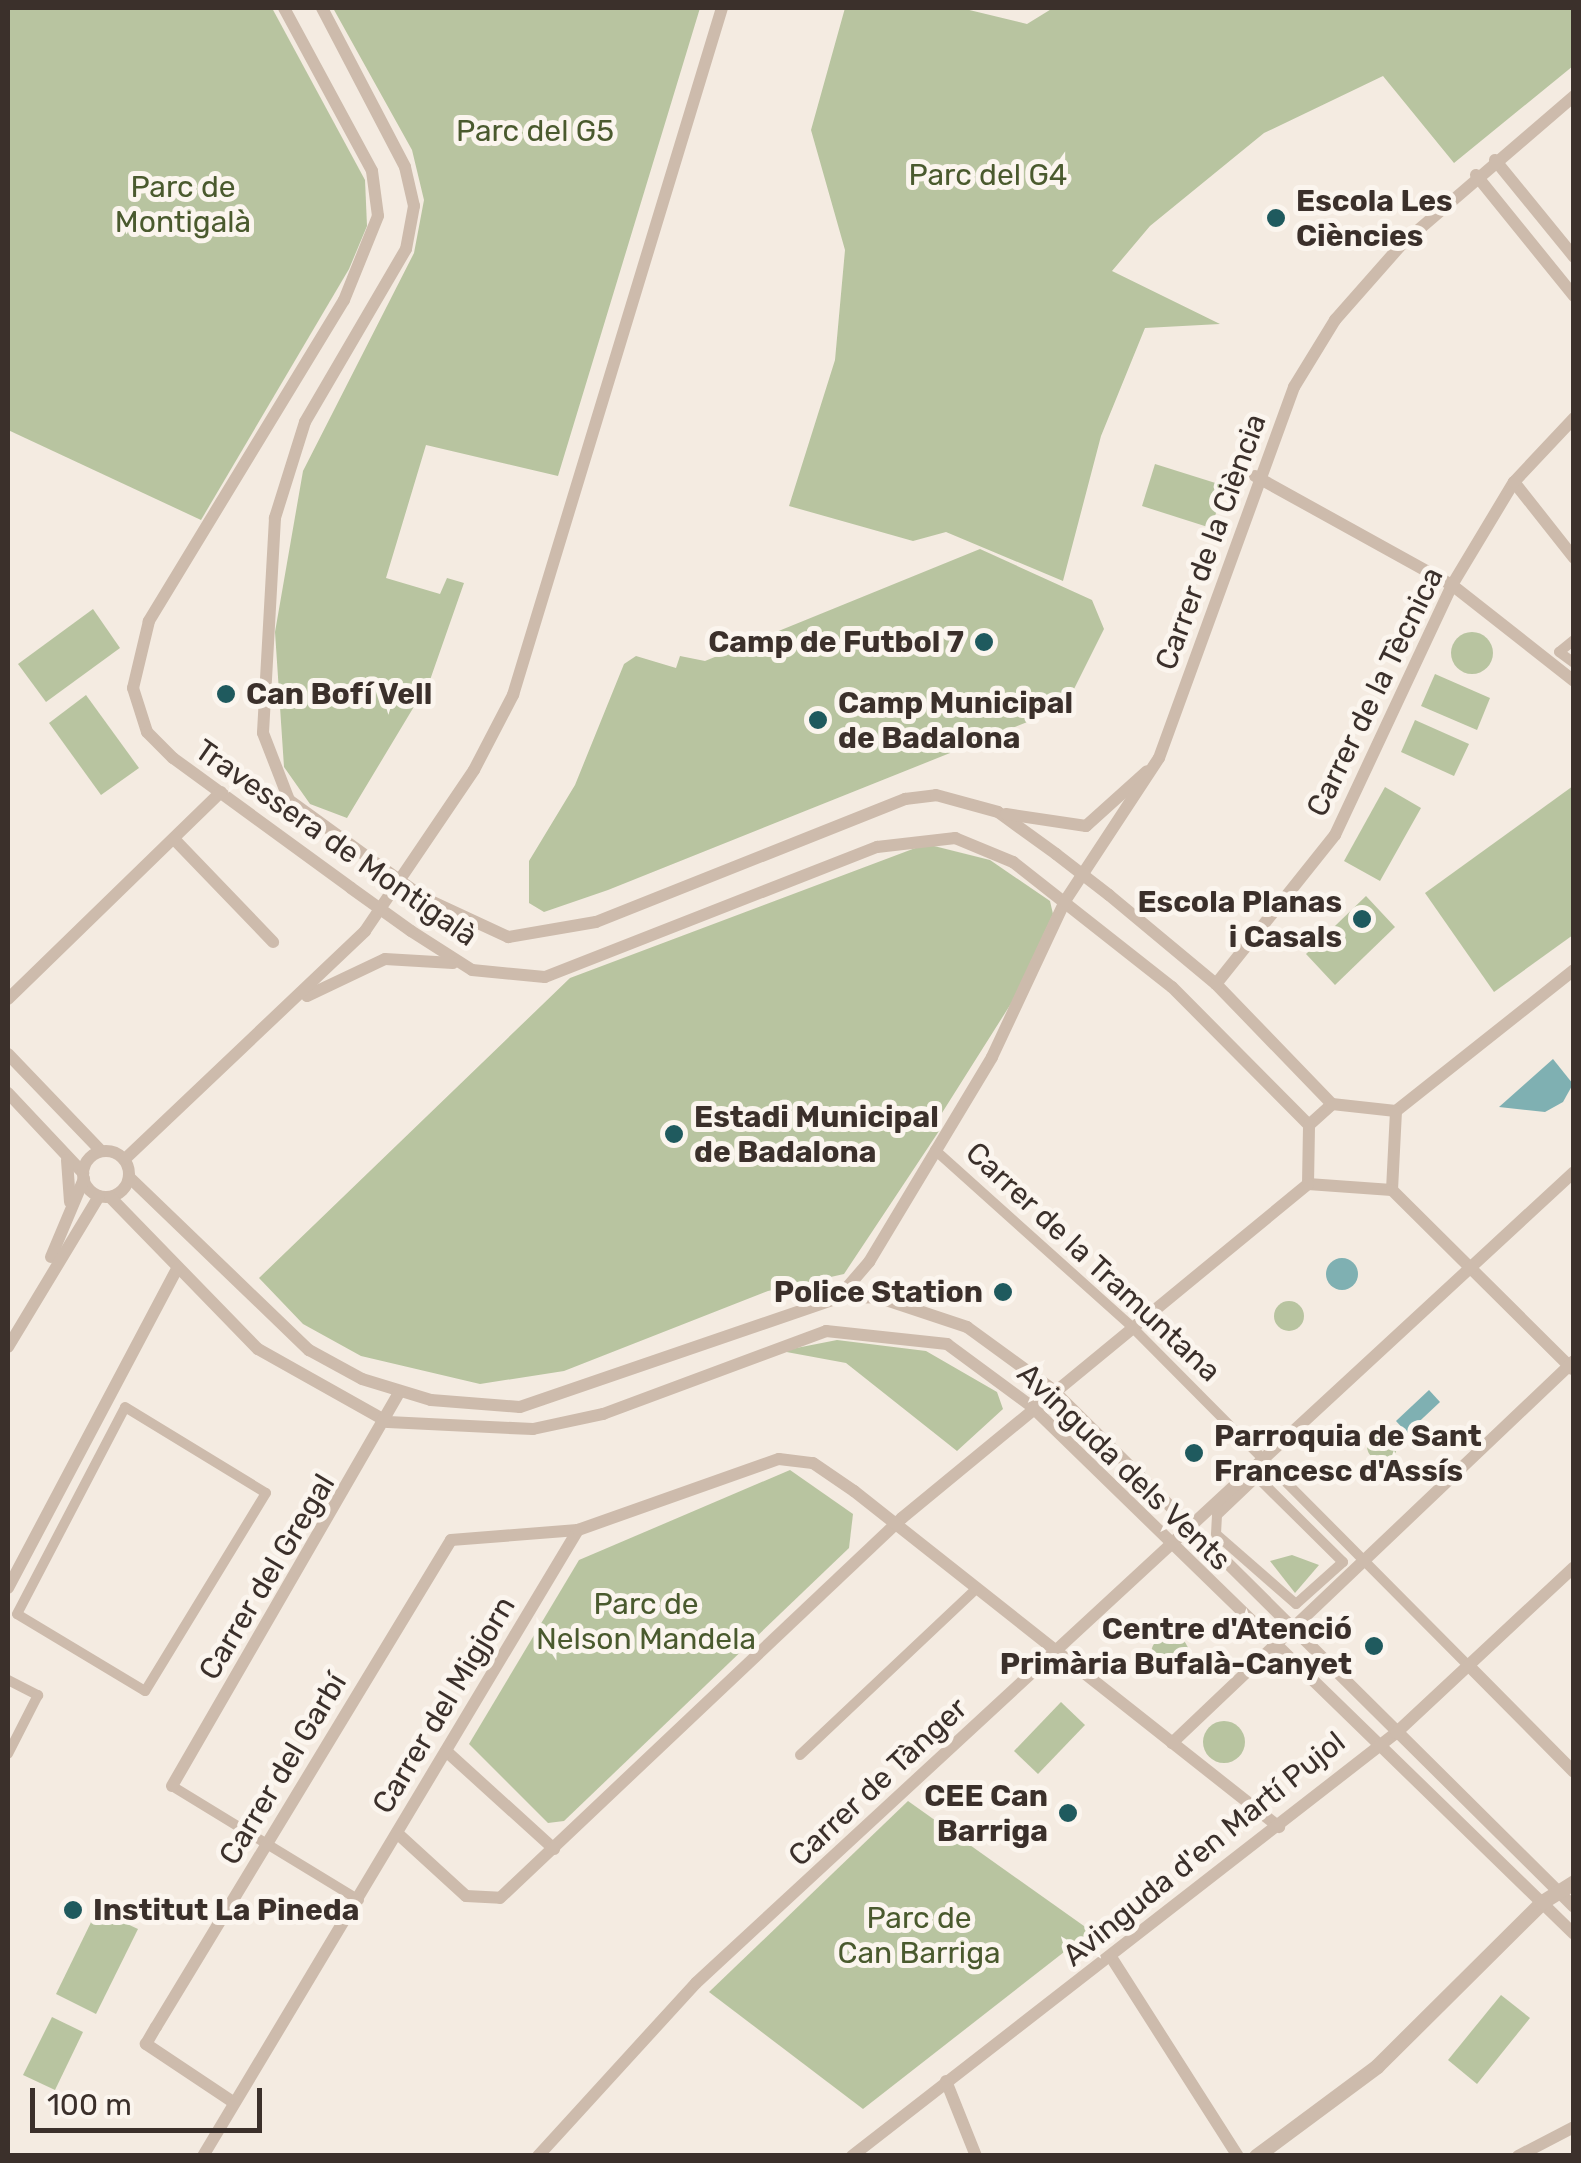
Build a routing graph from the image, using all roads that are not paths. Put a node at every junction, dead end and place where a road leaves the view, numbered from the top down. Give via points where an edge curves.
1 (322, 8) edge
2 (722, 8) edge
3 (288, 13) edge
4 (1574, 96) edge
5 (1495, 160) junction
6 (1476, 175) junction
7 (1574, 258) edge
8 (1574, 296) edge
9 (1574, 418) edge
10 (1255, 476) junction
11 (1514, 482) junction
12 (1574, 558) edge
13 (1452, 584) junction
14 (1574, 640) edge
15 (1574, 663) edge
16 (1574, 681) edge
17 (1159, 758) junction
18 (221, 792) junction
19 (998, 812) junction
20 (174, 839) junction
21 (399, 880) junction
22 (1064, 900) junction
23 (273, 942) dead end
24 (456, 964) junction
25 (1572, 974) edge
26 (1216, 984) junction
27 (8, 999) edge
28 (293, 1004) junction
29 (8, 1054) edge
30 (9, 1097) edge
31 (1332, 1104) junction
32 (1396, 1111) junction
33 (1310, 1125) junction
34 (101, 1150) junction
35 (934, 1150) junction
36 (67, 1160) junction
37 (125, 1160) junction
38 (1574, 1172) edge
39 (83, 1176) junction
40 (130, 1177) junction
41 (1308, 1184) junction
42 (1392, 1190) junction
43 (105, 1196) junction
44 (70, 1205) junction
45 (177, 1269) junction
46 (1468, 1269) junction
47 (36, 1292) junction
48 (838, 1298) junction
49 (1131, 1326) junction
50 (8, 1347) edge
51 (1572, 1366) edge
52 (1052, 1389) junction
53 (400, 1390) junction
54 (1031, 1406) junction
55 (125, 1407) joint
56 (388, 1422) junction
57 (1262, 1456) junction
58 (1217, 1515) joint
59 (895, 1524) junction
60 (1191, 1524) junction
61 (578, 1530) junction
62 (1168, 1545) junction
63 (1364, 1562) junction
64 (1571, 1573) edge
65 (8, 1588) edge
66 (975, 1590) junction
67 (1294, 1626) junction
68 (1274, 1647) junction
69 (1054, 1653) junction
70 (1471, 1668) junction
71 (8, 1680) edge
72 (1396, 1733) junction
73 (1172, 1743) junction
74 (1374, 1744) junction
75 (446, 1750) junction
76 (8, 1754) edge
77 (800, 1755) dead end
78 (1574, 1772) edge
79 (172, 1786) joint
80 (1279, 1827) junction
81 (396, 1833) junction
82 (267, 1844) junction
83 (554, 1849) junction
84 (1574, 1882) edge
85 (1559, 1892) junction
86 (359, 1900) junction
87 (1542, 1902) junction
88 (1574, 1907) edge
89 (1574, 1934) edge
90 (1111, 1957) junction
91 (946, 2081) junction
92 (234, 2102) junction
93 (1574, 2127) edge
94 (203, 2156) edge
95 (538, 2156) edge
96 (852, 2156) edge
97 (976, 2156) edge
98 (1238, 2156) edge
99 (1256, 2156) edge
100 (1518, 2156) edge

1 - 21 street, Travessera de Montigalà via 374,101 414,206 406,248 291,456 275,518 263,722 269,762 290,800
2 - 21 street via 513,695
3 - 18 street, Travessera de Montigalà via 372,170 372,242 136,657 133,688 148,732
4 - 5 street, Carrer de la Ciència
5 - 6 street, Carrer de la Ciència
5 - 7 street
6 - 8 street
6 - 10 street, Carrer de la Ciència via 1336,320
9 - 11 street, Carrer de la Tècnica
10 - 13 street
10 - 17 street, Carrer de la Ciència
11 - 12 street
11 - 13 street, Carrer de la Tècnica
13 - 16 street
13 - 26 street, Carrer de la Tècnica via 1336,835
14 - 15 street via 1559,652
17 - 19 street, Carrer de la Ciència via 1086,826
17 - 22 street, Carrer de la Ciència
18 - 20 street
18 - 24 street, Travessera de Montigalà, bridge
19 - 21 street, Travessera de Montigalà via 936,795 905,799 543,937 472,927
19 - 26 street, Travessera de Montigalà, bridge
20 - 23 street
20 - 27 street
21 - 28 street via 366,932
22 - 24 street, Travessera de Montigalà via 978,846 931,838 877,847 568,971 512,979
22 - 33 street, Travessera de Montigalà via 1172,987
22 - 35 street, Carrer de la Ciència via 992,1056
24 - 28 street via 385,959
25 - 32 street
26 - 31 street, Travessera de Montigalà
28 - 37 street
29 - 34 street
30 - 36 street, Avinguda dels Vents
31 - 32 street
31 - 33 street
32 - 42 street
33 - 41 street
34 - 37 street
34 - 39 street
35 - 48 street, Carrer de la Ciència
35 - 49 street, Carrer de la Tramuntana
36 - 39 street, Avinguda dels Vents
36 - 44 street
37 - 40 street
38 - 46 street, Carrer de Tànger
39 - 43 street, Avinguda dels Vents
39 - 44 street
40 - 43 street
40 - 53 street, Avinguda dels Vents via 309,1350
41 - 42 street
41 - 49 street
42 - 46 street
43 - 45 street, Avinguda dels Vents
43 - 47 street
44 - 47 street
45 - 56 street, Avinguda dels Vents via 258,1349
45 - 65 street
46 - 51 street
46 - 57 street, Carrer de Tànger
47 - 50 street
48 - 52 street, Avinguda dels Vents via 923,1308 967,1327
48 - 53 street, Avinguda dels Vents via 520,1407
49 - 52 street
49 - 57 street, Carrer de la Tramuntana
51 - 63 street
52 - 54 street
52 - 60 street, Avinguda dels Vents
53 - 56 street, Carrer del Gregal
54 - 56 street, Avinguda dels Vents via 947,1344 826,1331 604,1414 532,1430
54 - 59 street
54 - 62 street, Avinguda dels Vents
55 - 55 street via 266,1492 144,1691 17,1614
56 - 79 street, Carrer del Gregal
57 - 60 street, Carrer de Tànger
57 - 63 street, Carrer de la Tramuntana
58 - 58 street via 1257,1478 1343,1562 1288,1604 1216,1534
59 - 61 street via 794,1457
59 - 66 street
59 - 83 street
60 - 62 street, Carrer de Tànger
60 - 67 street, Avinguda dels Vents
61 - 75 street, Carrer del Migjorn
61 - 82 street, Carrer del Garbí via 451,1540
62 - 68 street, Avinguda dels Vents
62 - 69 street, Carrer de Tànger
63 - 67 street
63 - 70 street, Carrer de la Tramuntana
64 - 70 street, Avinguda d'en Martí Pujol
66 - 69 street
66 - 77 street
67 - 68 street
67 - 72 street, Avinguda dels Vents
68 - 73 street
68 - 74 street, Avinguda dels Vents
69 - 73 street
69 - 95 street, Carrer de Tànger via 696,1982
70 - 72 street, Avinguda d'en Martí Pujol
70 - 78 street
71 - 76 street via 38,1695
72 - 74 street, Avinguda d'en Martí Pujol
72 - 85 street, Avinguda dels Vents
73 - 80 street
74 - 80 street, Avinguda d'en Martí Pujol
74 - 87 street, Avinguda dels Vents
75 - 81 street, Carrer del Migjorn
75 - 83 street
79 - 82 street
80 - 90 street, Avinguda d'en Martí Pujol
81 - 83 street via 483,1900 500,1898
81 - 86 street, Carrer del Migjorn
82 - 86 street
82 - 92 street, Carrer del Garbí via 146,2044
84 - 85 street
85 - 87 street
85 - 88 street, Avinguda dels Vents
86 - 92 street, Carrer del Migjorn
87 - 89 street, Avinguda dels Vents
87 - 99 street via 1377,2066
90 - 91 street, Avinguda d'en Martí Pujol
90 - 98 street
91 - 96 street, Avinguda d'en Martí Pujol
91 - 97 street
92 - 94 street, Carrer del Migjorn
93 - 100 street

